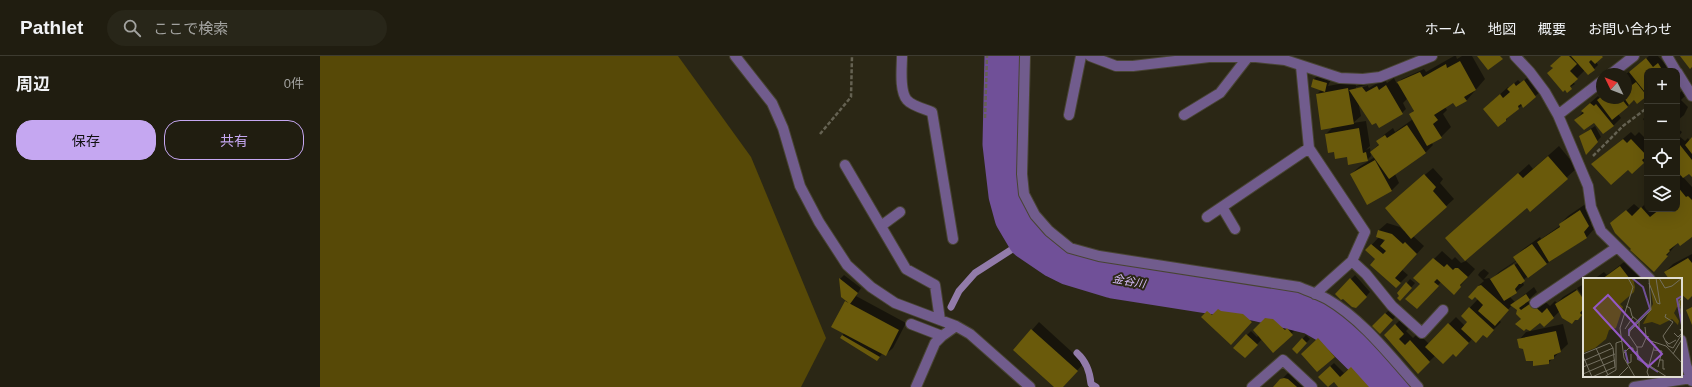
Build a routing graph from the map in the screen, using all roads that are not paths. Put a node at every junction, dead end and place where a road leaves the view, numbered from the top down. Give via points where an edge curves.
1 (734, 56) edge
2 (902, 56) edge
3 (1025, 56) edge
4 (1081, 56) edge
5 (1090, 56) edge
6 (1432, 56) edge
7 (1515, 56) edge
8 (1634, 56) edge
9 (1667, 56) edge
10 (1248, 57) junction
11 (1276, 57) edge
12 (1301, 66) junction
13 (1619, 68) edge
14 (1674, 68) edge
15 (1680, 77) edge
16 (1596, 86) edge
17 (1692, 96) edge
18 (1069, 115) dead end
19 (1184, 115) dead end
20 (1558, 116) junction
21 (1309, 148) junction
22 (845, 165) dead end
23 (1222, 207) junction
24 (900, 212) dead end
25 (1208, 217) dead end
26 (881, 226) junction
27 (1235, 229) dead end
28 (953, 239) dead end
29 (1616, 248) junction
30 (1352, 261) junction
31 (1649, 278) edge
32 (1315, 294) junction
33 (1535, 303) dead end
34 (1443, 310) dead end
35 (940, 320) junction
36 (911, 324) dead end
37 (956, 326) junction
38 (942, 336) junction
39 (1682, 345) edge
40 (1692, 379) edge
41 (916, 387) edge
42 (1030, 387) edge
43 (1252, 387) edge
44 (1312, 387) edge
45 (1418, 387) edge
46 (1634, 387) edge

1 - 35 street via 772,103 783,128 800,186 819,222 847,265 883,296
2 - 28 street via 902,91 907,101 932,112
3 - 32 street via 1022,174 1024,194 1035,215 1064,244 1100,256 1299,287
4 - 18 street
5 - 10 street via 1116,66 1209,57
6 - 12 street via 1380,76 1362,78 1340,78
7 - 20 street via 1546,92
8 - 13 street
9 - 14 street
10 - 11 street
10 - 19 street via 1220,94
11 - 12 street
12 - 21 street
15 - 17 street
16 - 20 street
20 - 29 street via 1588,186 1601,231
21 - 23 street
21 - 30 street via 1365,232
22 - 26 street
23 - 25 street
23 - 27 street
24 - 26 street
26 - 35 street via 906,269 935,286
29 - 31 street
29 - 33 street
30 - 32 street
30 - 34 street via 1392,306 1422,333
32 - 45 street via 1342,309 1366,329
35 - 37 street
36 - 38 street
37 - 38 street
37 - 42 street via 970,334
38 - 41 street via 935,343
39 - 40 street
40 - 46 street
43 - 44 street via 1283,360

